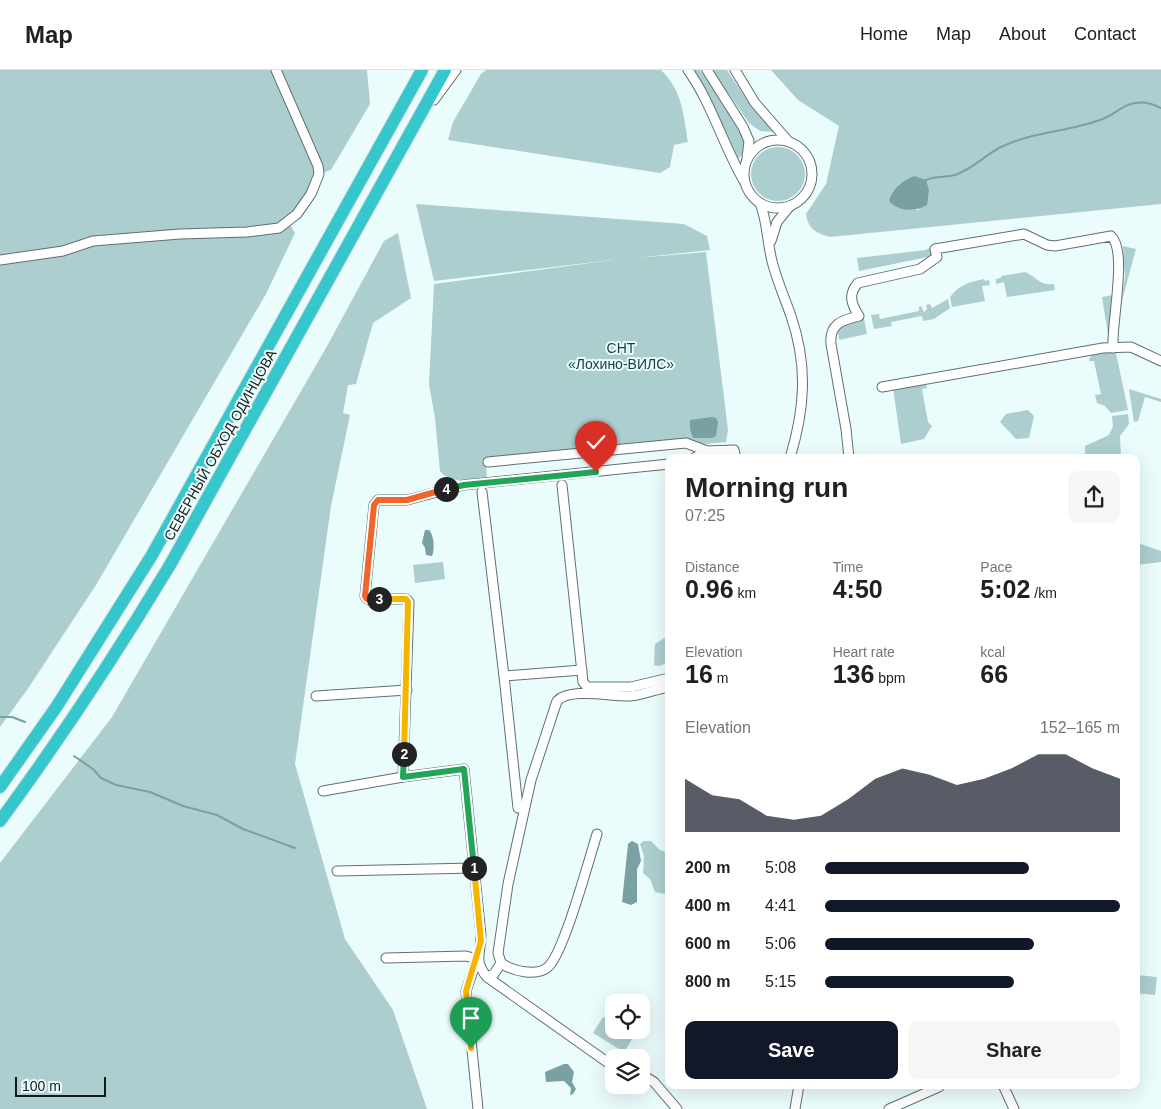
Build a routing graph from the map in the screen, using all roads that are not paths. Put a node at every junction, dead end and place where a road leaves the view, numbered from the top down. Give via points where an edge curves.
1 (276, 70) edge
2 (422, 70) edge
3 (445, 70) edge
4 (456, 70) edge
5 (688, 70) edge
6 (707, 70) edge
7 (734, 70) edge
8 (414, 127) junction
9 (789, 142) junction
10 (747, 161) junction
11 (746, 183) junction
12 (760, 202) junction
13 (790, 206) junction
14 (770, 246) junction
15 (0, 260) edge
16 (1113, 348) junction
17 (1161, 361) edge
18 (882, 387) dead end
19 (707, 450) junction
20 (700, 454) edge
21 (735, 454) edge
22 (791, 454) edge
23 (849, 454) edge
24 (488, 462) dead end
25 (665, 464) edge
26 (562, 485) dead end
27 (482, 492) dead end
28 (582, 670) junction
29 (504, 676) junction
30 (665, 679) edge
31 (665, 688) edge
32 (407, 690) junction
33 (316, 696) dead end
34 (403, 777) junction
35 (0, 787) edge
36 (323, 790) dead end
37 (518, 808) dead end
38 (0, 821) edge
39 (597, 834) dead end
40 (474, 868) junction
41 (337, 871) dead end
42 (386, 958) dead end
43 (477, 959) junction
44 (501, 964) junction
45 (488, 977) junction
46 (605, 1061) edge
47 (650, 1080) edge
48 (798, 1089) edge
49 (934, 1089) edge
50 (1005, 1089) edge
51 (478, 1109) edge
52 (677, 1109) edge
53 (796, 1109) edge
54 (889, 1109) edge
55 (1014, 1109) edge

1 - 15 street via 319,174 311,194 297,214 279,228 94,241
2 - 35 highway, СЕВЕРНЫЙ ОБХОД ОДИНЦОВА via 152,554 57,706
3 - 8 highway, СЕВЕРНЫЙ ОБХОД ОДИНЦОВА
4 - 8 street
5 - 11 street
6 - 10 street via 744,127 749,141
7 - 9 street via 755,103
8 - 38 highway, СЕВЕРНЫЙ ОБХОД ОДИНЦОВА via 170,565 74,718
9 - 10 street via 767,142 753,151
9 - 13 street via 803,150 812,171 812,182 807,192
10 - 11 street
11 - 12 street via 752,196
12 - 13 street via 778,208
12 - 14 street
13 - 14 street via 777,222
14 - 22 street via 774,269 794,325 803,376 802,409
16 - 17 street via 1131,348
16 - 18 street via 1085,350
16 - 23 street via 1119,280 1117,246 1112,236 1055,246 1024,234 935,249 937,257 920,269 858,283 852,289 851,299 859,316 838,323 831,333
19 - 20 street
19 - 21 street via 734,450
19 - 24 street via 686,443
25 - 32 street via 464,485 407,500 378,500 374,505 365,596 367,599 406,599 408,602
26 - 28 street
27 - 29 street
28 - 29 street
28 - 30 street via 587,687 631,687
29 - 37 street
31 - 44 street via 630,696 566,696 557,701 531,780 510,874 498,953
32 - 33 street
32 - 34 street
34 - 36 street
34 - 40 street via 464,769
39 - 44 street via 566,933 553,963 546,970 529,972
40 - 41 street
40 - 43 street via 481,934
42 - 43 street via 466,956
43 - 45 street
43 - 51 street via 466,991
44 - 45 street
45 - 46 street
47 - 52 street
48 - 53 street
49 - 54 street
50 - 55 street

